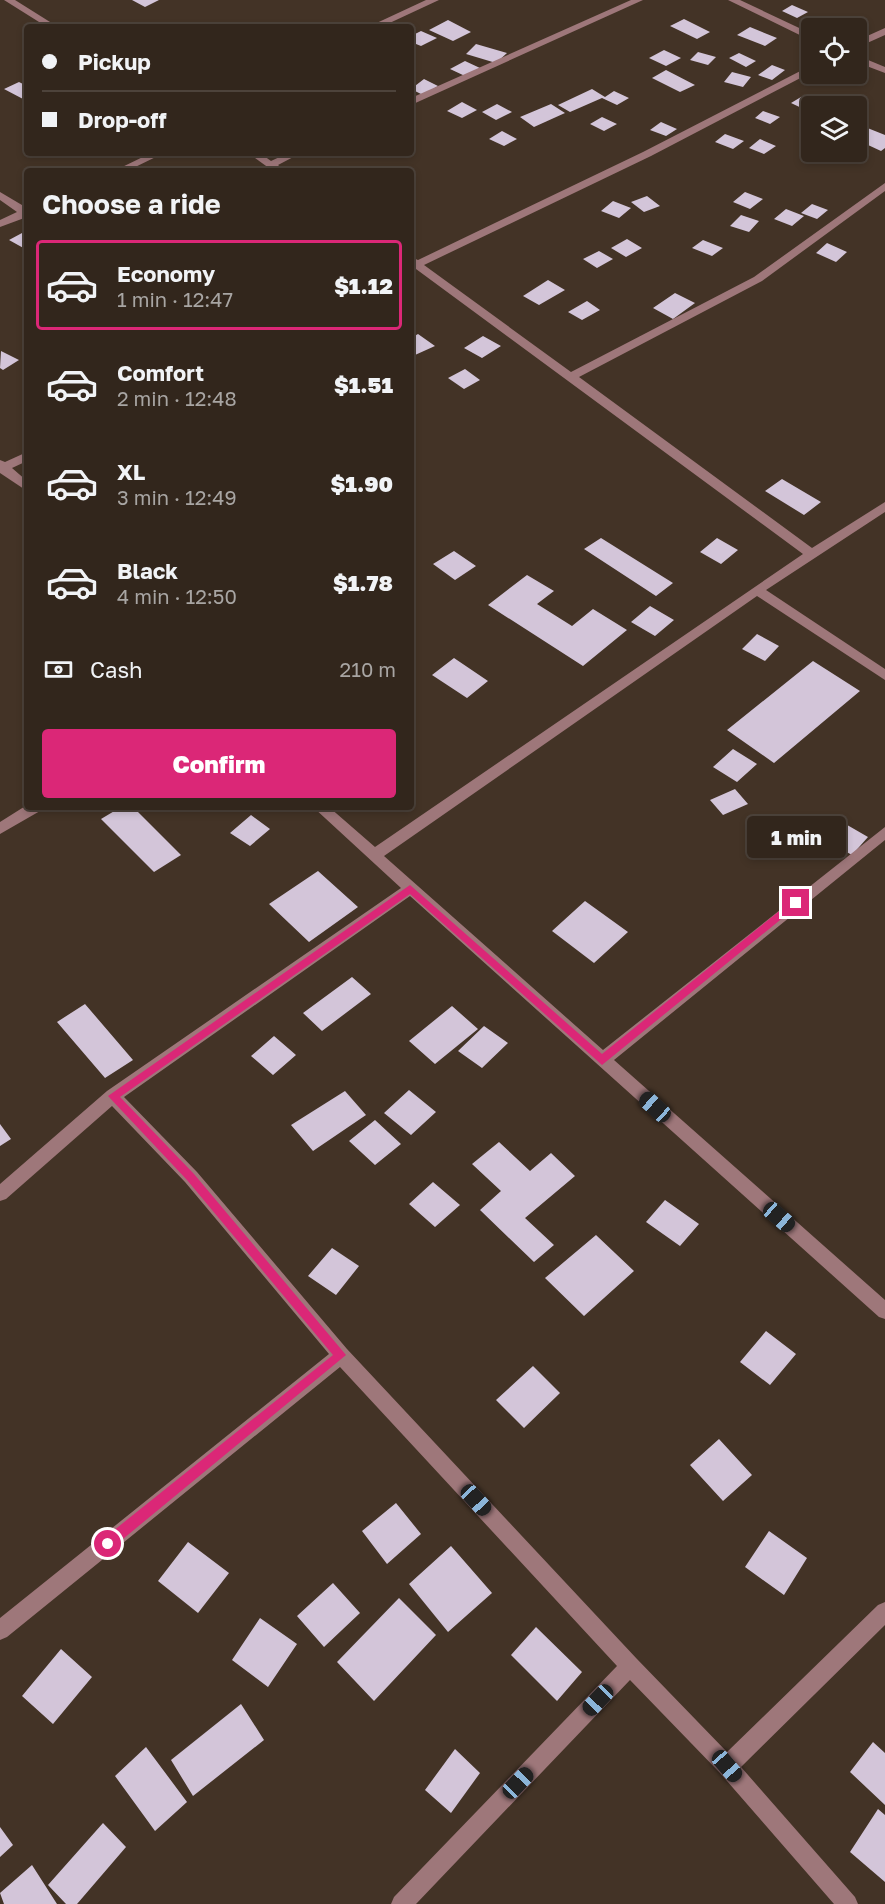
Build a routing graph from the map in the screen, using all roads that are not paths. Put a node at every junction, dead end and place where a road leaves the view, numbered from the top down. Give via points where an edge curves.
1 (9, 0) edge
2 (434, 0) edge
3 (638, 0) edge
4 (733, 0) edge
5 (48, 24) edge
6 (380, 24) edge
7 (885, 31) edge
8 (801, 33) edge
9 (867, 40) edge
10 (867, 63) edge
11 (885, 70) edge
12 (801, 74) edge
13 (414, 101) edge
14 (152, 156) edge
15 (257, 156) edge
16 (290, 156) edge
17 (270, 165) junction
18 (125, 168) edge
19 (275, 168) edge
20 (885, 186) edge
21 (0, 195) edge
22 (24, 211) edge
23 (24, 213) edge
24 (0, 224) edge
25 (414, 264) edge
26 (414, 265) edge
27 (571, 377) junction
28 (24, 457) edge
29 (1, 466) edge
30 (24, 485) edge
31 (885, 506) edge
32 (812, 554) junction
33 (757, 590) junction
34 (885, 675) edge
35 (30, 810) edge
36 (323, 810) edge
37 (0, 829) edge
38 (885, 832) edge
39 (375, 855) junction
40 (410, 889) junction
41 (602, 1060) junction
42 (113, 1096) junction
43 (0, 1194) edge
44 (885, 1311) edge
45 (341, 1355) junction
46 (885, 1612) edge
47 (0, 1630) edge
48 (630, 1666) junction
49 (727, 1766) junction
50 (401, 1904) edge
51 (848, 1904) edge

1 - 5 street
2 - 6 street
3 - 13 street
4 - 8 street
7 - 9 street
10 - 11 street
12 - 25 street via 647,154
14 - 18 street
15 - 17 street
16 - 17 street
17 - 19 street
20 - 27 street via 758,279
21 - 22 street
23 - 24 street
26 - 27 street
27 - 32 street
28 - 29 street
29 - 30 street
31 - 32 street
32 - 33 street
33 - 34 street
33 - 39 street
35 - 37 street
36 - 39 street
38 - 41 street
39 - 40 street
40 - 41 street
40 - 42 street
41 - 44 street
42 - 43 street
42 - 45 street via 191,1177
45 - 47 street
45 - 48 street
46 - 49 street
48 - 49 street
48 - 50 street
49 - 51 street

